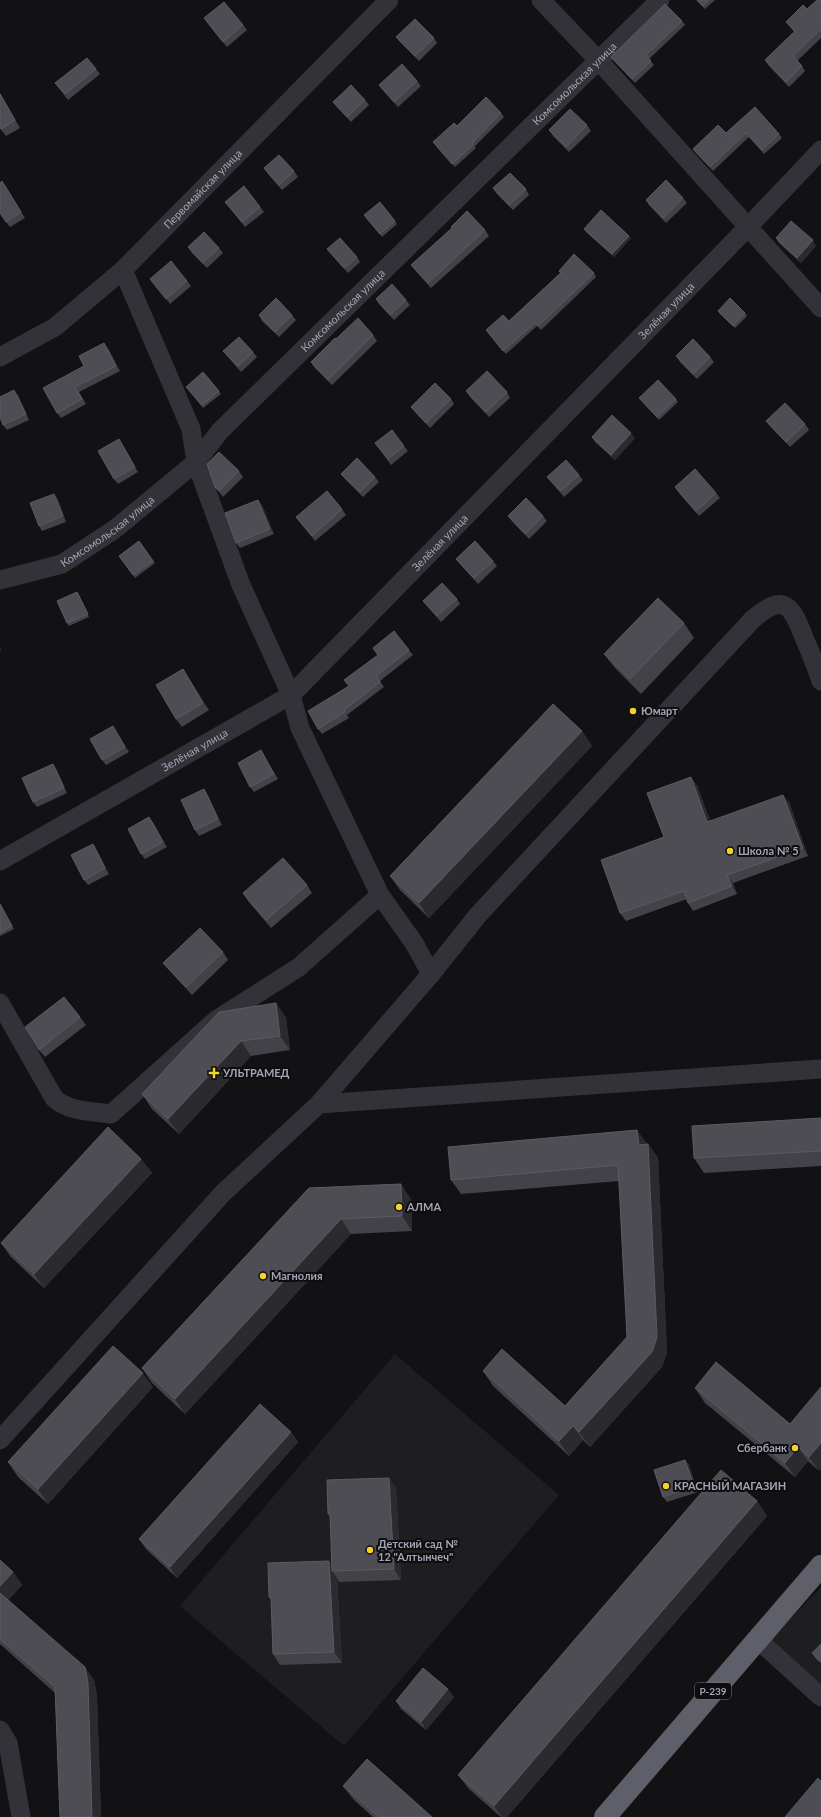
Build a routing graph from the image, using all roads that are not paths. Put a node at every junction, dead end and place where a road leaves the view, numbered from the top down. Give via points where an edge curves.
1 (389, 0) edge
2 (541, 0) edge
3 (660, 0) edge
4 (598, 60) junction
5 (821, 150) edge
6 (749, 226) junction
7 (123, 270) junction
8 (821, 308) edge
9 (0, 357) edge
10 (196, 462) junction
11 (0, 580) edge
12 (820, 674) edge
13 (291, 695) junction
14 (0, 861) edge
15 (380, 895) junction
16 (432, 974) junction
17 (0, 1003) edge
18 (821, 1069) edge
19 (319, 1104) junction
20 (0, 1440) edge
21 (821, 1566) edge
22 (757, 1639) junction
23 (821, 1697) edge
24 (0, 1730) edge
25 (21, 1817) edge
26 (605, 1817) edge

1 - 7 street, Первомайская улица
2 - 4 street
3 - 4 street, Комсомольская улица
4 - 6 street
4 - 10 street, Комсомольская улица via 220,431
5 - 6 street, Зелёная улица
6 - 8 street
6 - 13 street, Зелёная улица
7 - 9 street, Первомайская улица via 55,327
7 - 10 street via 191,429
10 - 11 street, Комсомольская улица via 115,529 62,564
10 - 13 street via 241,585
12 - 16 street via 796,614 786,606 777,605 765,609 478,915
13 - 14 street, Зелёная улица
13 - 15 street via 300,728
15 - 16 street via 414,942
15 - 17 street via 299,967 216,1020 110,1114 73,1109 54,1098
16 - 19 street
18 - 19 street
19 - 20 street via 223,1193
21 - 22 highway, Р-239
22 - 23 street
22 - 26 highway, Р-239
24 - 25 street via 8,1743

